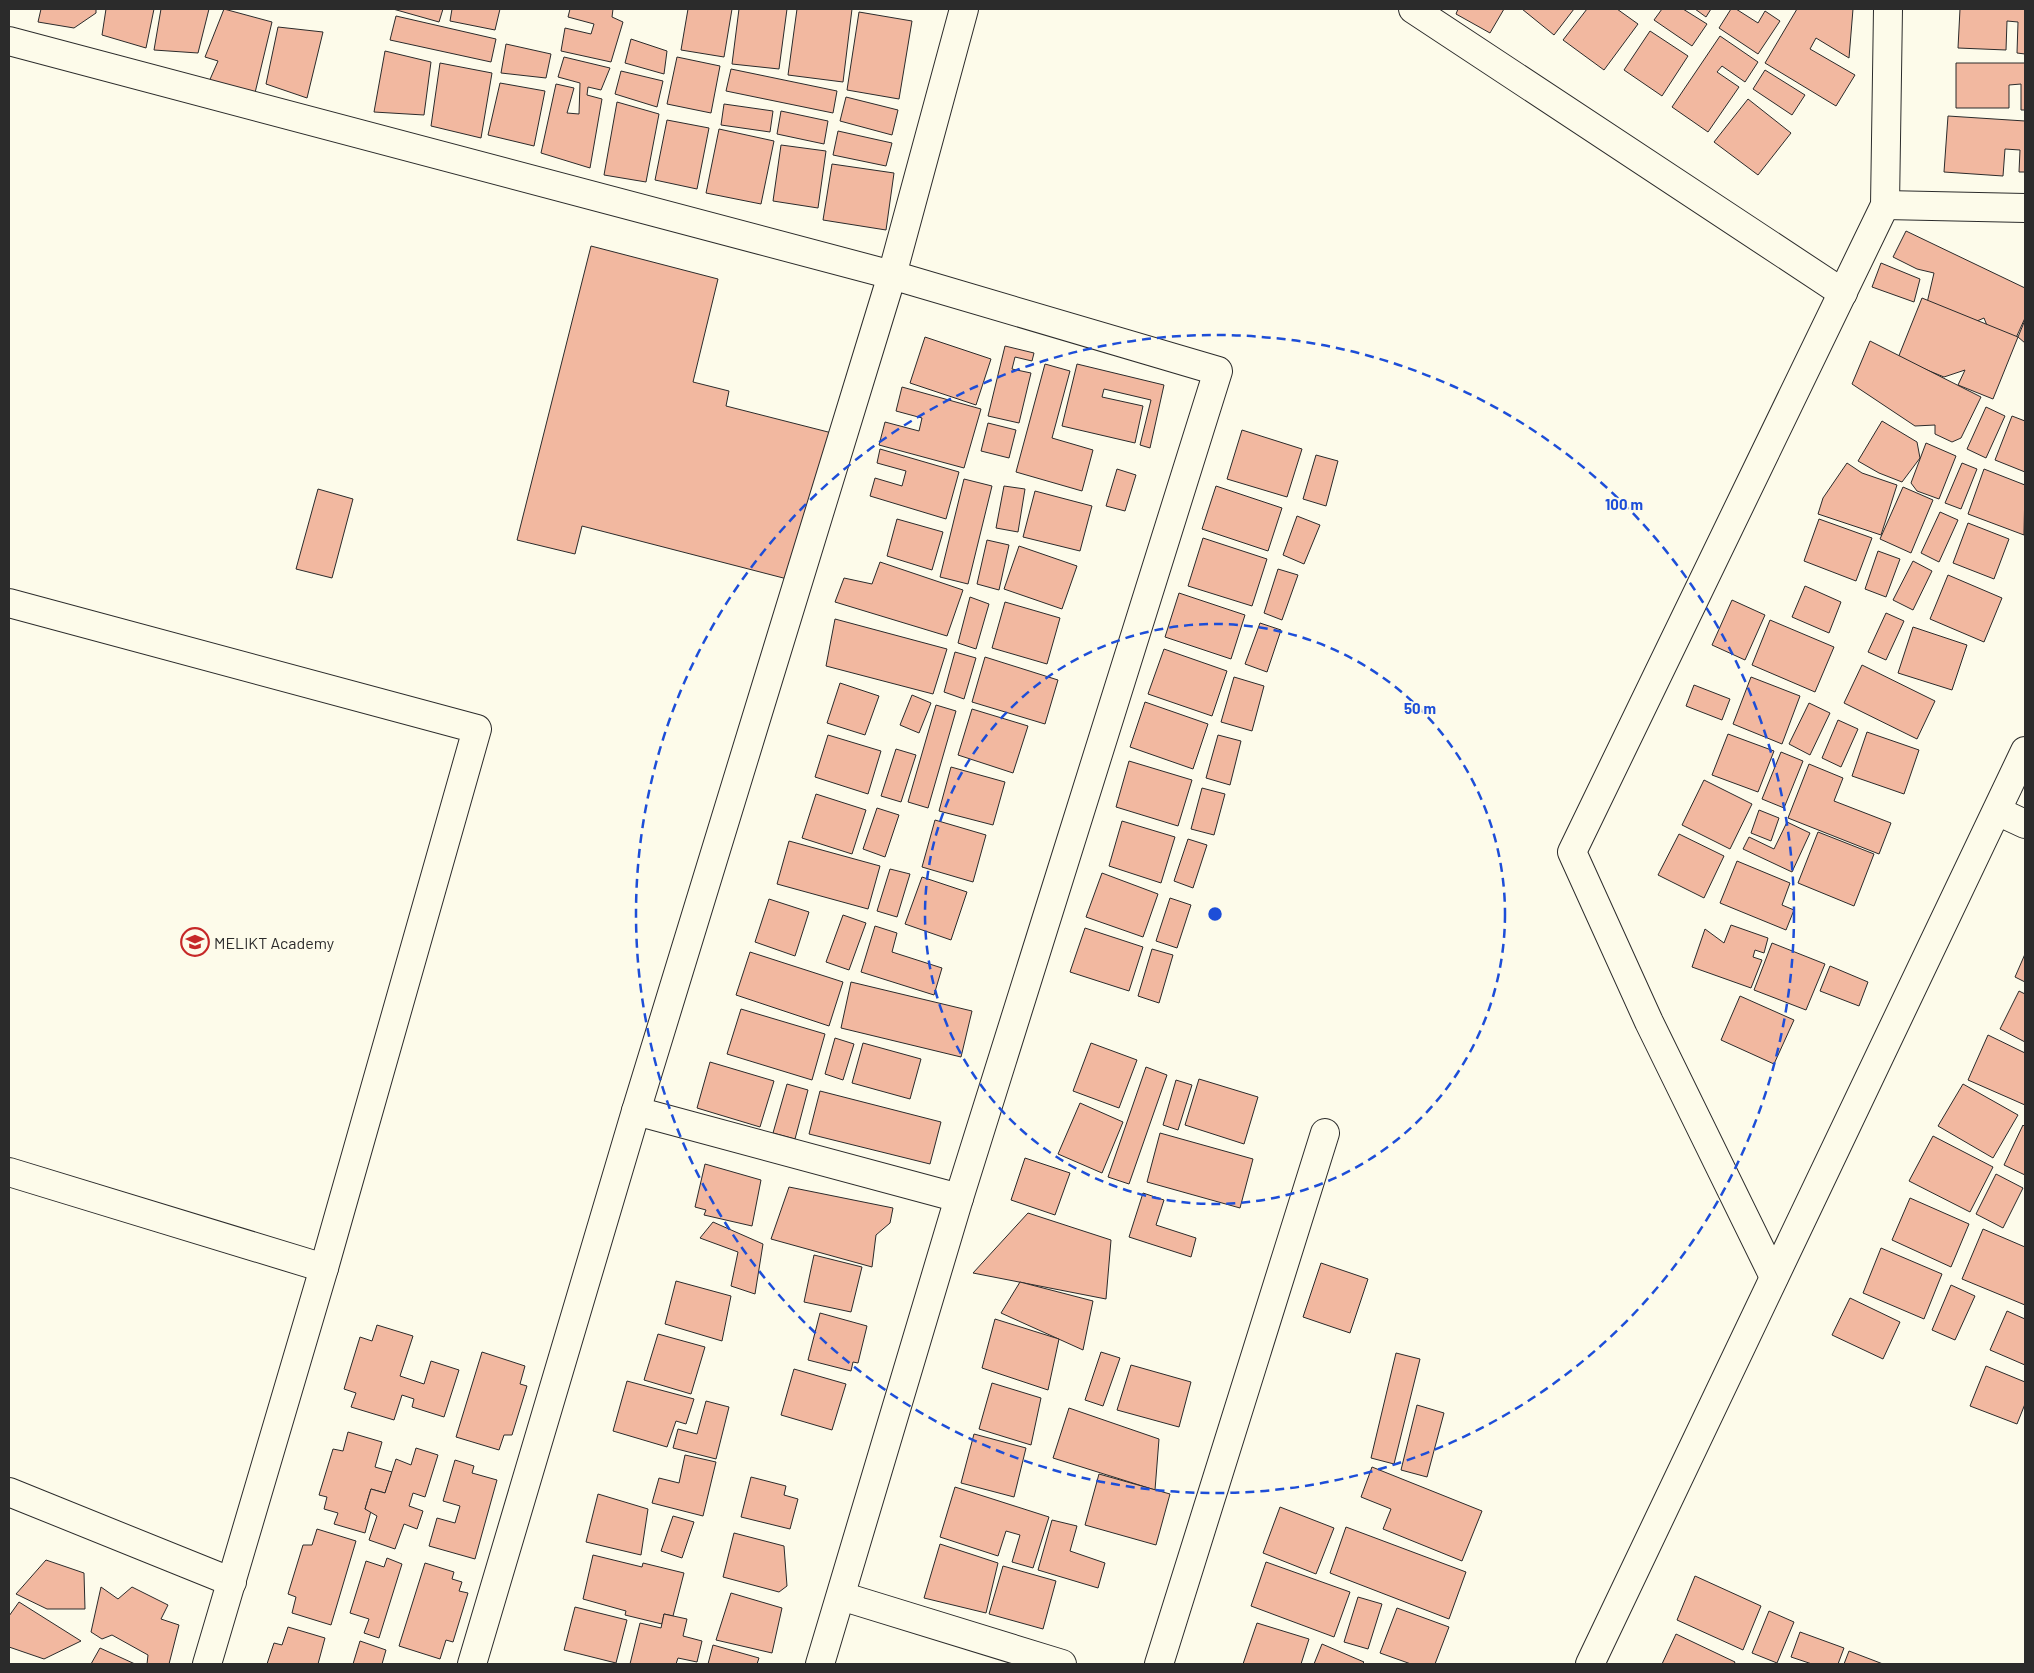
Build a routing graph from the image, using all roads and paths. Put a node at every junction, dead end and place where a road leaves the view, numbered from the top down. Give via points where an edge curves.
1 (964, 9) edge
2 (1414, 9) edge
3 (1888, 9) edge
4 (9, 41) edge
5 (1885, 205) junction
6 (2025, 208) edge
7 (892, 275) junction
8 (1842, 293) junction
9 (9, 603) edge
10 (2025, 751) edge
11 (1997, 811) junction
12 (2025, 824) edge
13 (636, 1111) junction
14 (1325, 1133) dead end
15 (9, 1172) edge
16 (959, 1198) junction
17 (324, 1268) junction
18 (1774, 1277) junction
19 (9, 1492) edge
20 (232, 1582) junction
21 (841, 1596) junction
22 (208, 1664) edge
23 (472, 1664) edge
24 (820, 1664) edge
25 (1062, 1664) edge
26 (1159, 1664) edge
27 (1590, 1664) edge

1 - 7 street
2 - 8 street
3 - 5 street
4 - 7 street
5 - 6 street
5 - 8 street
7 - 13 street
7 - 16 street via 1218,371
8 - 18 street via 1572,852 1649,1022
9 - 17 street via 477,729
10 - 11 street
11 - 12 street
11 - 18 street
13 - 16 street
13 - 23 street
14 - 26 street
15 - 17 street
16 - 21 street
17 - 20 street
18 - 27 street
19 - 20 street
20 - 22 street
21 - 24 street
21 - 25 street

